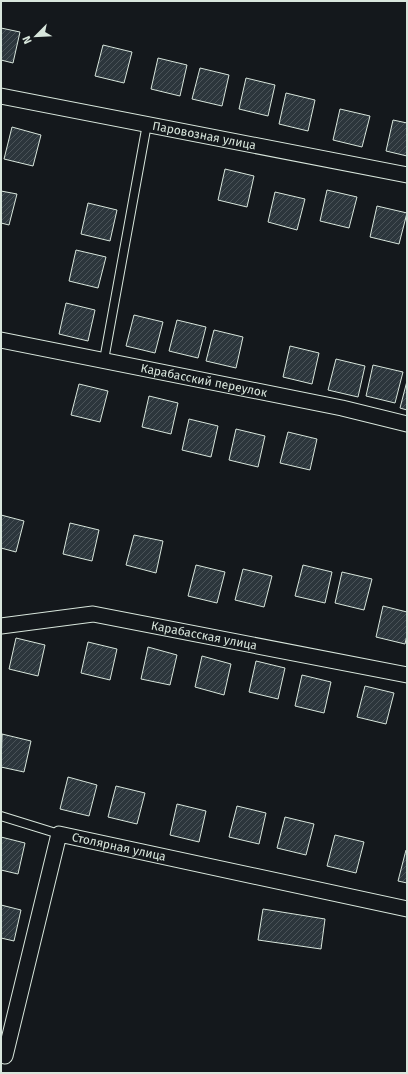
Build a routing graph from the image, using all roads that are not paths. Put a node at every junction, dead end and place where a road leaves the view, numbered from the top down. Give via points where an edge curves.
1 (1, 96) edge
2 (147, 124) junction
3 (407, 175) edge
4 (1, 340) edge
5 (104, 360) junction
6 (407, 424) edge
7 (1, 626) edge
8 (407, 676) edge
9 (1, 816) edge
10 (59, 834) junction
11 (407, 909) edge
12 (1, 1055) edge

1 - 2 street, Паровозная улица
2 - 3 street, Паровозная улица
2 - 5 lane
4 - 5 street, Карабасский переулок
5 - 6 street, Карабасский переулок via 342,408
7 - 8 street, Карабасская улица via 92,614
9 - 10 lane
10 - 11 street, Столярная улица
10 - 12 street, Столярная улица via 5,1056

